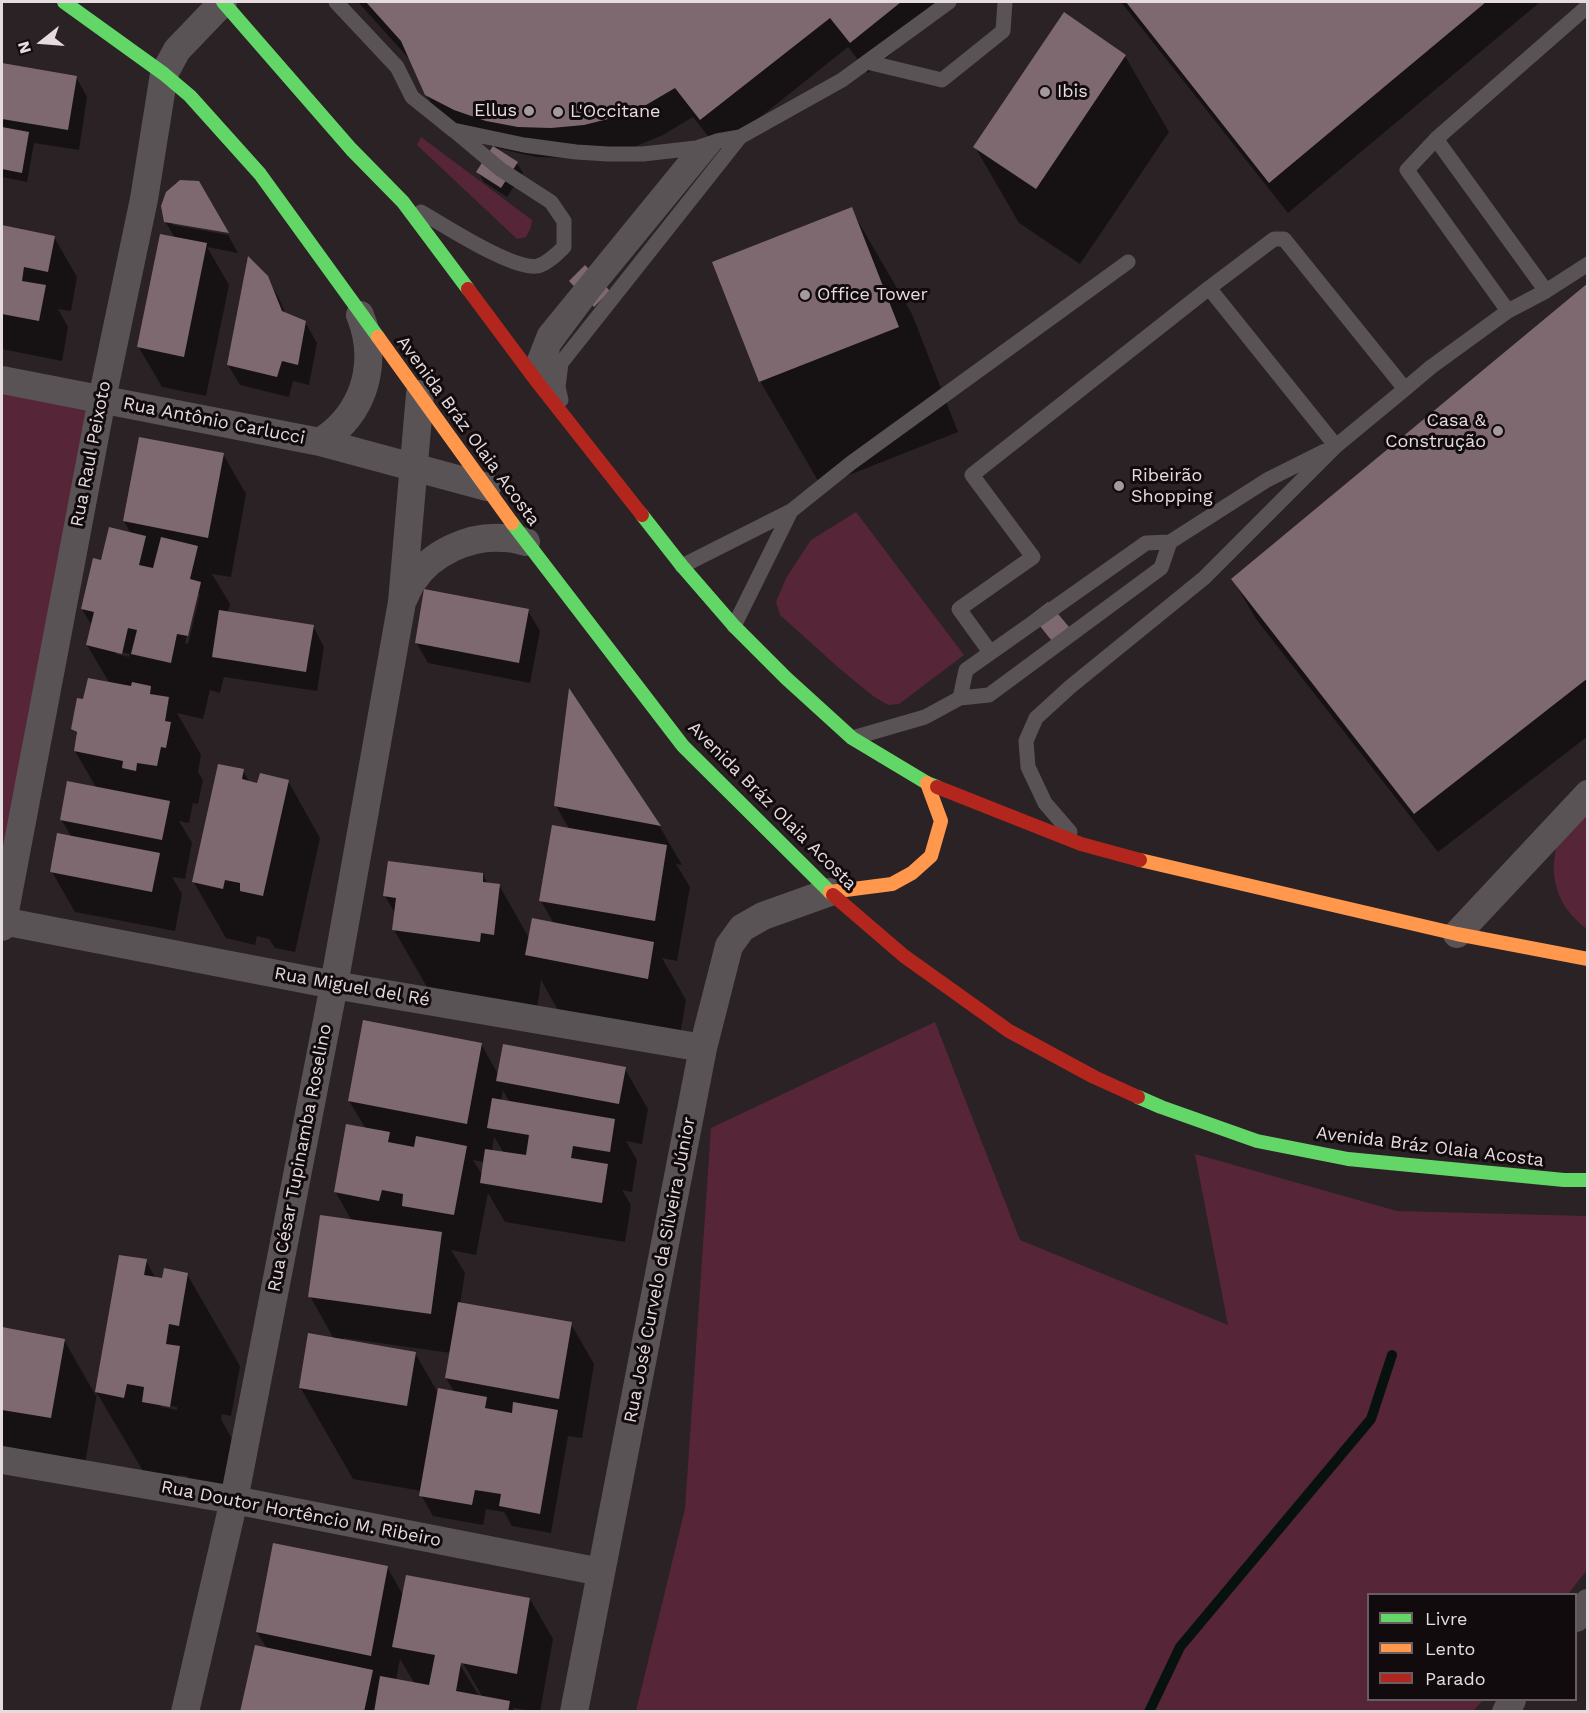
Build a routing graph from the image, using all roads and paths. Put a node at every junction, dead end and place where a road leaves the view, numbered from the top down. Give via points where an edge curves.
1 (64, 2) edge
2 (223, 2) edge
3 (336, 2) edge
4 (949, 2) edge
5 (1005, 2) edge
6 (1587, 6) edge
7 (867, 62) junction
8 (164, 74) junction
9 (453, 130) junction
10 (740, 137) junction
11 (1436, 139) junction
12 (717, 141) junction
13 (696, 148) junction
14 (403, 202) junction
15 (1128, 262) dead end
16 (1587, 264) edge
17 (1209, 288) junction
18 (1546, 291) junction
19 (355, 305) junction
20 (1508, 311) junction
21 (2, 380) edge
22 (538, 383) junction
23 (1405, 389) junction
24 (420, 394) junction
25 (102, 399) junction
26 (551, 400) junction
27 (567, 421) junction
28 (320, 442) junction
29 (1336, 446) junction
30 (414, 467) junction
31 (487, 487) junction
32 (791, 511) junction
33 (526, 542) junction
34 (1170, 542) junction
35 (682, 566) junction
36 (402, 602) junction
37 (734, 626) junction
38 (990, 652) junction
39 (960, 698) junction
40 (852, 738) junction
41 (927, 783) junction
42 (1587, 794) edge
43 (1081, 844) junction
44 (831, 892) junction
45 (2, 923) edge
46 (1457, 934) junction
47 (1587, 959) edge
48 (334, 985) junction
49 (703, 1048) junction
50 (1587, 1180) edge
51 (2, 1460) edge
52 (234, 1500) junction
53 (601, 1572) junction
54 (1587, 1603) edge
55 (1577, 1615) edge
56 (185, 1712) edge
57 (574, 1712) edge

1 - 8 street, Avenida Bráz Olaia Acosta
2 - 8 street, Rua Raul Peixoto via 177,50
2 - 14 street via 351,149
3 - 9 lane via 397,68 412,97
4 - 7 lane
5 - 7 lane via 1003,31 942,80
6 - 11 lane
7 - 10 lane
8 - 19 street, Avenida Bráz Olaia Acosta via 190,96 260,174
8 - 25 street, Rua Raul Peixoto via 144,199
9 - 13 lane via 576,152 643,154
9 - 14 lane via 500,169 551,202 564,221 564,247 538,266 525,265 504,258
10 - 12 lane
10 - 27 lane via 561,363 558,387
11 - 18 lane
11 - 20 lane via 1407,170
12 - 13 lane
12 - 26 lane via 553,346 545,381
13 - 22 lane via 545,333 534,361
14 - 22 street
15 - 32 lane
16 - 18 lane
17 - 23 lane via 1274,239 1284,239
17 - 29 lane
17 - 38 lane via 972,475 1034,557 959,609
18 - 20 lane
19 - 24 street, Avenida Bráz Olaia Acosta
19 - 28 street, Rua Antônio Carlucci via 364,326 368,370 352,411
20 - 23 lane
21 - 25 street, Rua Antônio Carlucci
22 - 26 street
23 - 29 lane
24 - 30 street, Rua César Tupinamba Roselino
24 - 31 street, Avenida Bráz Olaia Acosta
25 - 28 street, Rua Antônio Carlucci
25 - 45 street, Rua Raul Peixoto
26 - 27 street
27 - 35 street
28 - 30 street, Rua Antônio Carlucci
29 - 34 lane via 1267,480
29 - 43 lane via 1204,578 1036,718 1026,741 1028,767 1044,803
30 - 31 street, Rua Antônio Carlucci
30 - 36 street, Rua César Tupinamba Roselino
31 - 33 street, Avenida Bráz Olaia Acosta
32 - 35 lane
32 - 37 lane
33 - 36 street, Rua César Tupinamba Roselino via 502,537 476,539 453,547 431,561
33 - 44 street, Avenida Bráz Olaia Acosta via 683,746
34 - 38 lane via 1146,543
34 - 39 lane via 1161,568 989,695
35 - 37 street
36 - 48 street, Rua César Tupinamba Roselino
37 - 40 street
38 - 39 lane via 966,670
39 - 40 lane via 925,717
40 - 41 street
41 - 43 street
41 - 44 street via 941,821 931,856 892,884
42 - 46 street
43 - 46 street
44 - 49 street, Rua José Curvelo da Silveira Júnior via 763,915 742,928 729,946
44 - 50 street, Avenida Bráz Olaia Acosta via 904,956 1009,1031 1161,1107 1257,1141 1348,1159
45 - 48 street, Rua Miguel del Ré
46 - 47 street
48 - 49 street, Rua Miguel del Ré
48 - 52 street, Rua César Tupinamba Roselino
49 - 53 street, Rua José Curvelo da Silveira Júnior
51 - 52 street, Rua Doutor Hortêncio M. Ribeiro
52 - 53 street, Rua Doutor Hortêncio M. Ribeiro
52 - 56 street, Rua César Tupinamba Roselino
53 - 57 street, Rua José Curvelo da Silveira Júnior
54 - 55 street

